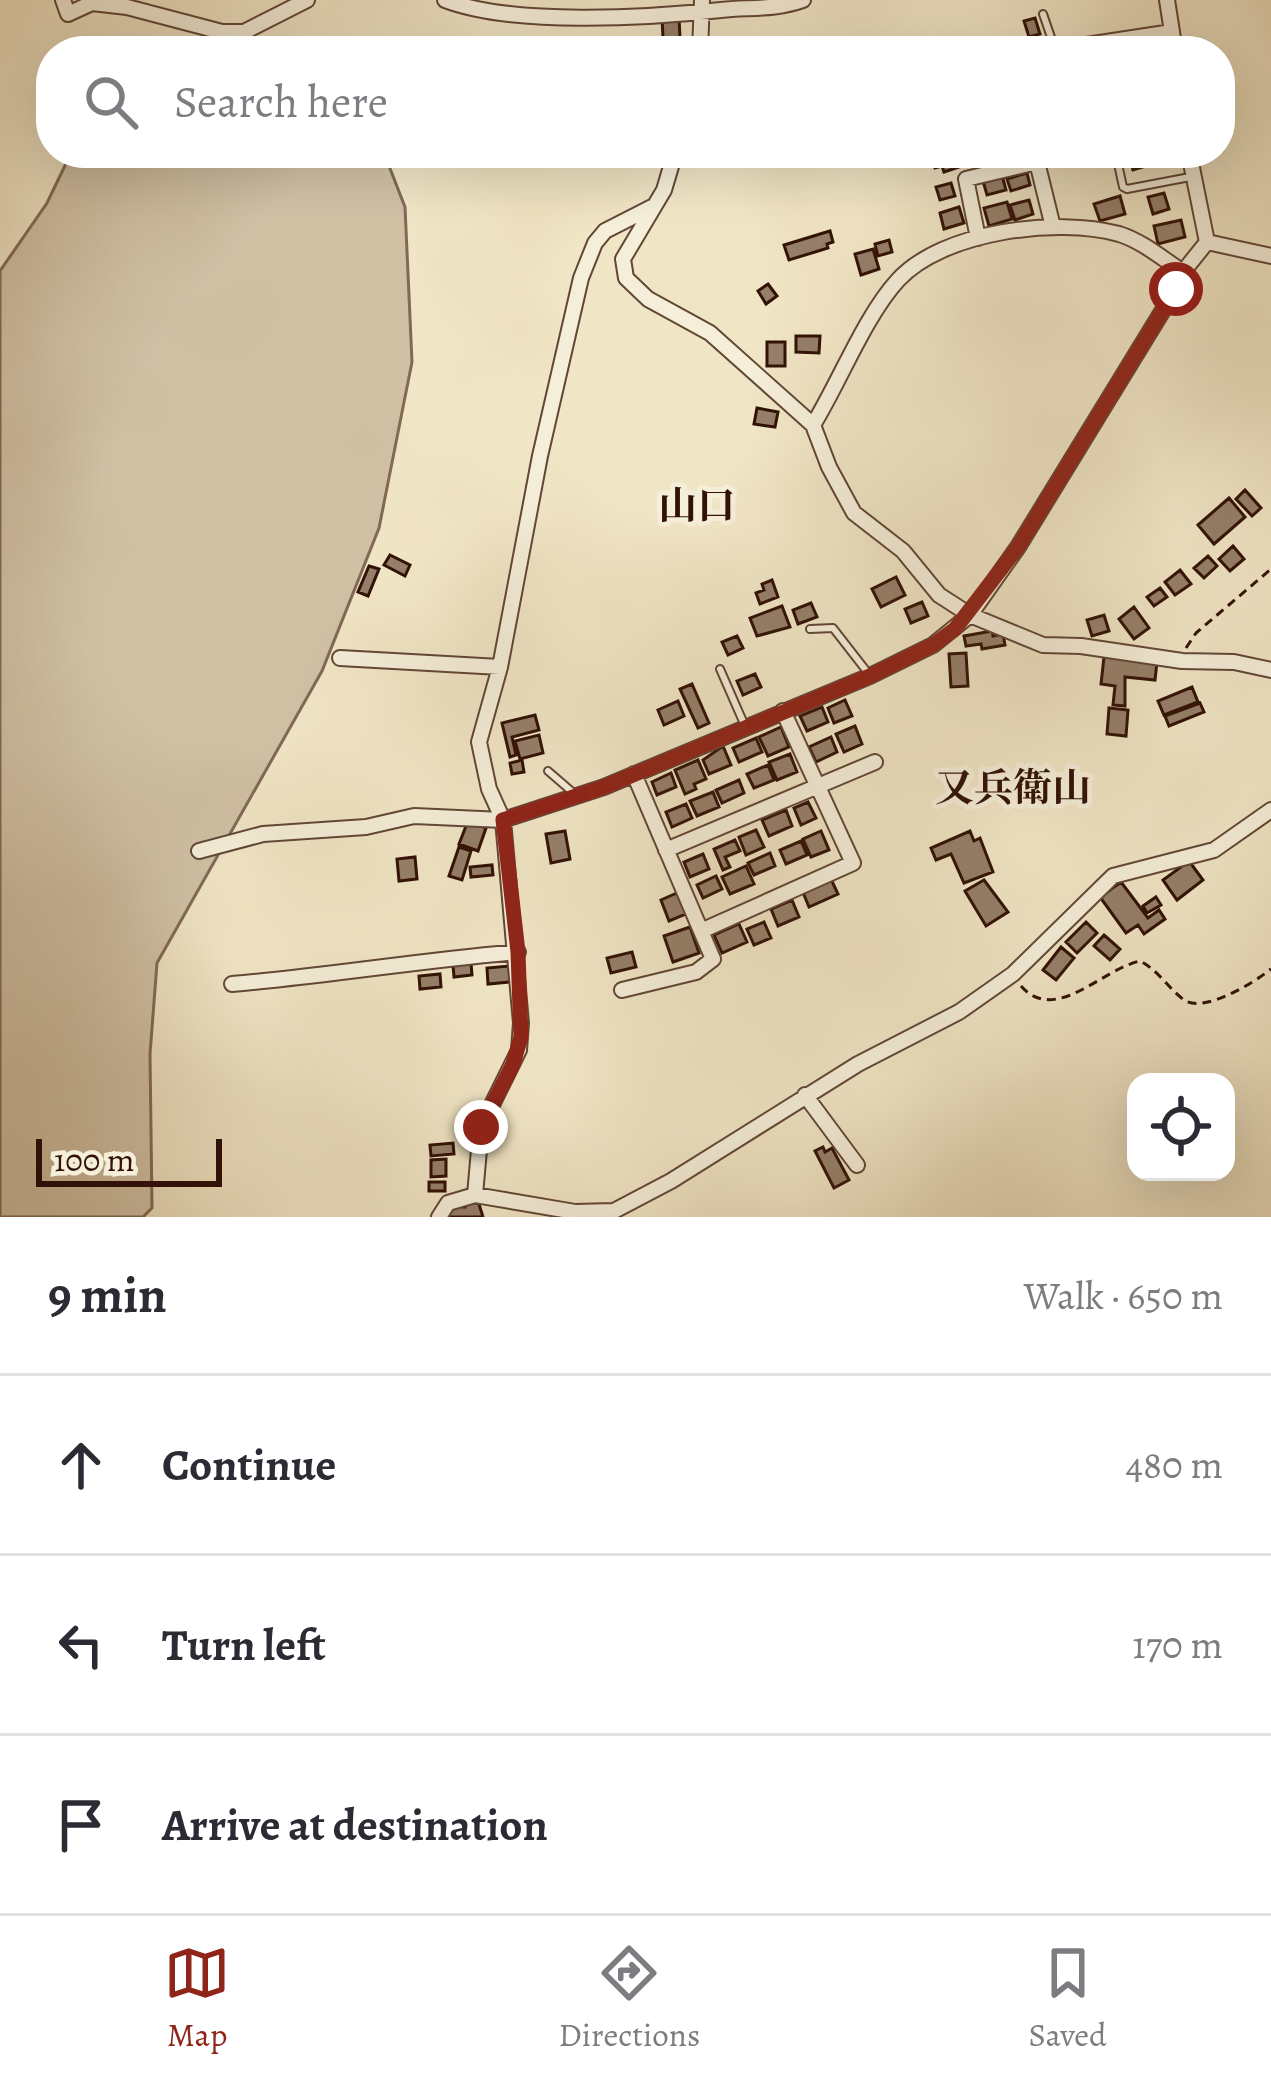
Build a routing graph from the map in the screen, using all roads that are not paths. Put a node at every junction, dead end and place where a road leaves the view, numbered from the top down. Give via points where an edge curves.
1 (63, 0) edge
2 (307, 0) edge
3 (445, 0) edge
4 (803, 0) edge
5 (1167, 0) edge
6 (703, 7) edge
7 (1043, 14) dead end
8 (1172, 32) junction
9 (1048, 36) edge
10 (1145, 36) edge
11 (1173, 36) edge
12 (671, 168) edge
13 (1012, 168) edge
14 (1038, 168) edge
15 (1119, 168) edge
16 (1193, 168) edge
17 (1194, 176) junction
18 (652, 207) junction
19 (1053, 227) junction
20 (978, 238) junction
21 (1207, 242) junction
22 (1271, 256) edge
23 (1183, 272) junction
24 (813, 425) junction
25 (970, 615) junction
26 (810, 628) dead end
27 (340, 658) dead end
28 (500, 667) junction
29 (720, 669) dead end
30 (1271, 670) edge
31 (870, 676) junction
32 (783, 711) junction
33 (746, 728) junction
34 (875, 762) dead end
35 (548, 771) dead end
36 (634, 774) junction
37 (818, 787) junction
38 (578, 796) junction
39 (1271, 810) edge
40 (503, 820) junction
41 (199, 850) dead end
42 (666, 850) junction
43 (700, 931) junction
44 (518, 952) junction
45 (232, 984) dead end
46 (622, 990) dead end
47 (805, 1095) junction
48 (856, 1165) dead end
49 (475, 1195) junction
50 (535, 1211) edge
51 (613, 1214) edge
52 (439, 1217) edge

1 - 2 street via 68,14 92,3 244,32
3 - 6 street via 518,16
4 - 6 street via 759,10
5 - 8 street
7 - 9 lane
8 - 10 street
8 - 11 street
12 - 18 street
13 - 20 street via 966,179
14 - 19 street
15 - 17 lane via 1127,189
16 - 17 street
17 - 21 street
18 - 24 street via 623,259 626,278 710,333
18 - 28 street via 605,231 581,278
19 - 20 street
19 - 23 street via 1122,235
20 - 24 street via 901,277
21 - 22 street
21 - 23 street
23 - 25 street
24 - 25 street via 854,512
25 - 30 street via 1043,645
25 - 31 street via 933,645
26 - 31 lane via 833,628
27 - 28 street
28 - 40 street via 479,742
29 - 33 lane
31 - 32 street
32 - 33 street
32 - 37 street
33 - 36 street
34 - 37 street
35 - 38 lane
36 - 38 street
36 - 42 street
37 - 42 street
37 - 43 street via 853,862
38 - 40 street
39 - 47 street via 1214,850 1113,876 1013,974
40 - 41 street via 414,816
40 - 44 street
42 - 43 street
43 - 46 street via 713,958 696,972
44 - 45 street
44 - 49 street via 519,1050 481,1127
47 - 48 street
47 - 51 street
49 - 50 street
49 - 52 street via 448,1203
50 - 51 street

